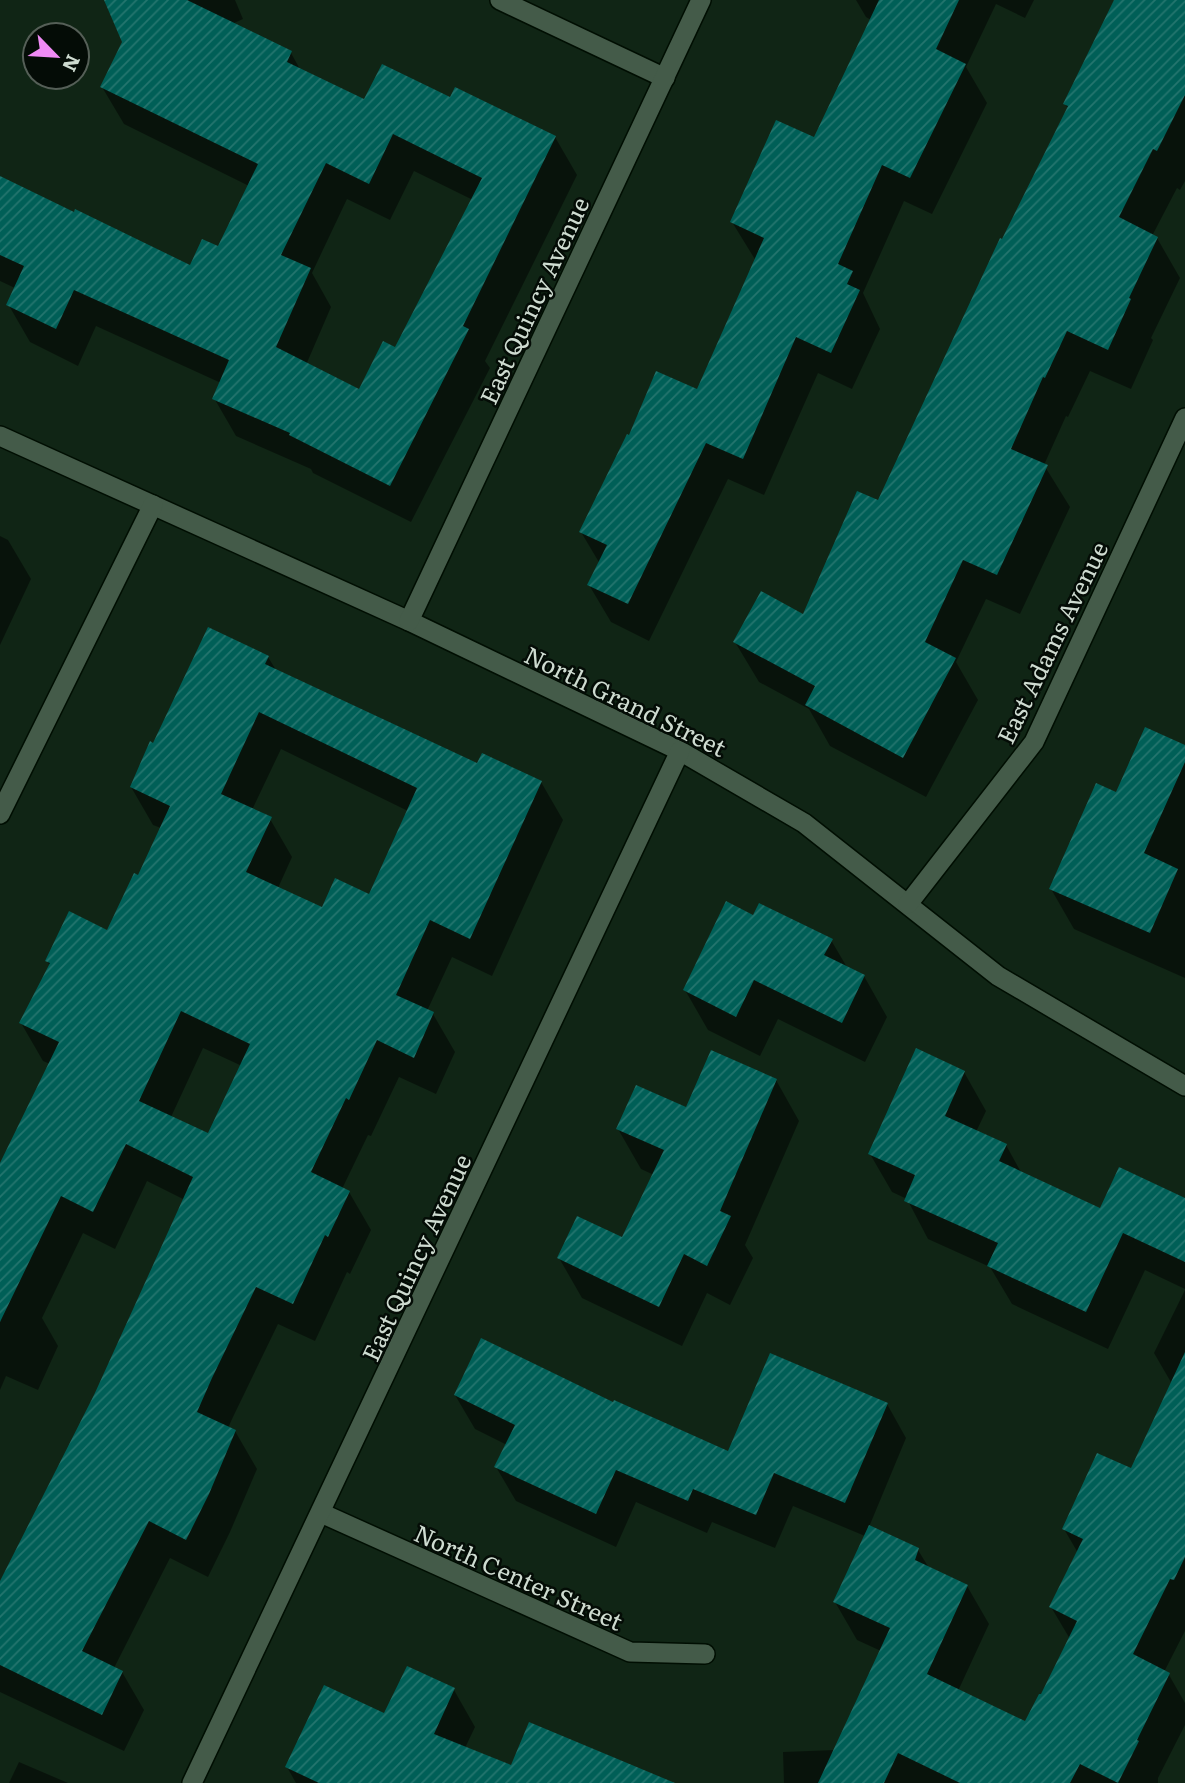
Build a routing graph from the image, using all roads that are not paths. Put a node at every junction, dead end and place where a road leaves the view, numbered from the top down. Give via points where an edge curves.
1 (500, 0) edge
2 (701, 0) edge
3 (664, 78) junction
4 (1185, 418) edge
5 (0, 436) edge
6 (153, 505) junction
7 (409, 621) junction
8 (680, 751) junction
9 (0, 814) edge
10 (908, 904) junction
11 (1185, 1086) edge
12 (321, 1513) junction
13 (705, 1654) dead end
14 (192, 1783) edge

1 - 3 street
2 - 3 street, East Quincy Avenue
3 - 7 street, East Quincy Avenue
4 - 10 street, East Adams Avenue via 1034,742
5 - 6 street, North Grand Street
6 - 7 street, North Grand Street
6 - 9 street
7 - 8 street, North Grand Street
8 - 10 street, North Grand Street via 804,823
8 - 12 street, East Quincy Avenue
10 - 11 street, North Grand Street via 998,976
12 - 13 street, North Center Street via 630,1652
12 - 14 street, East Quincy Avenue

